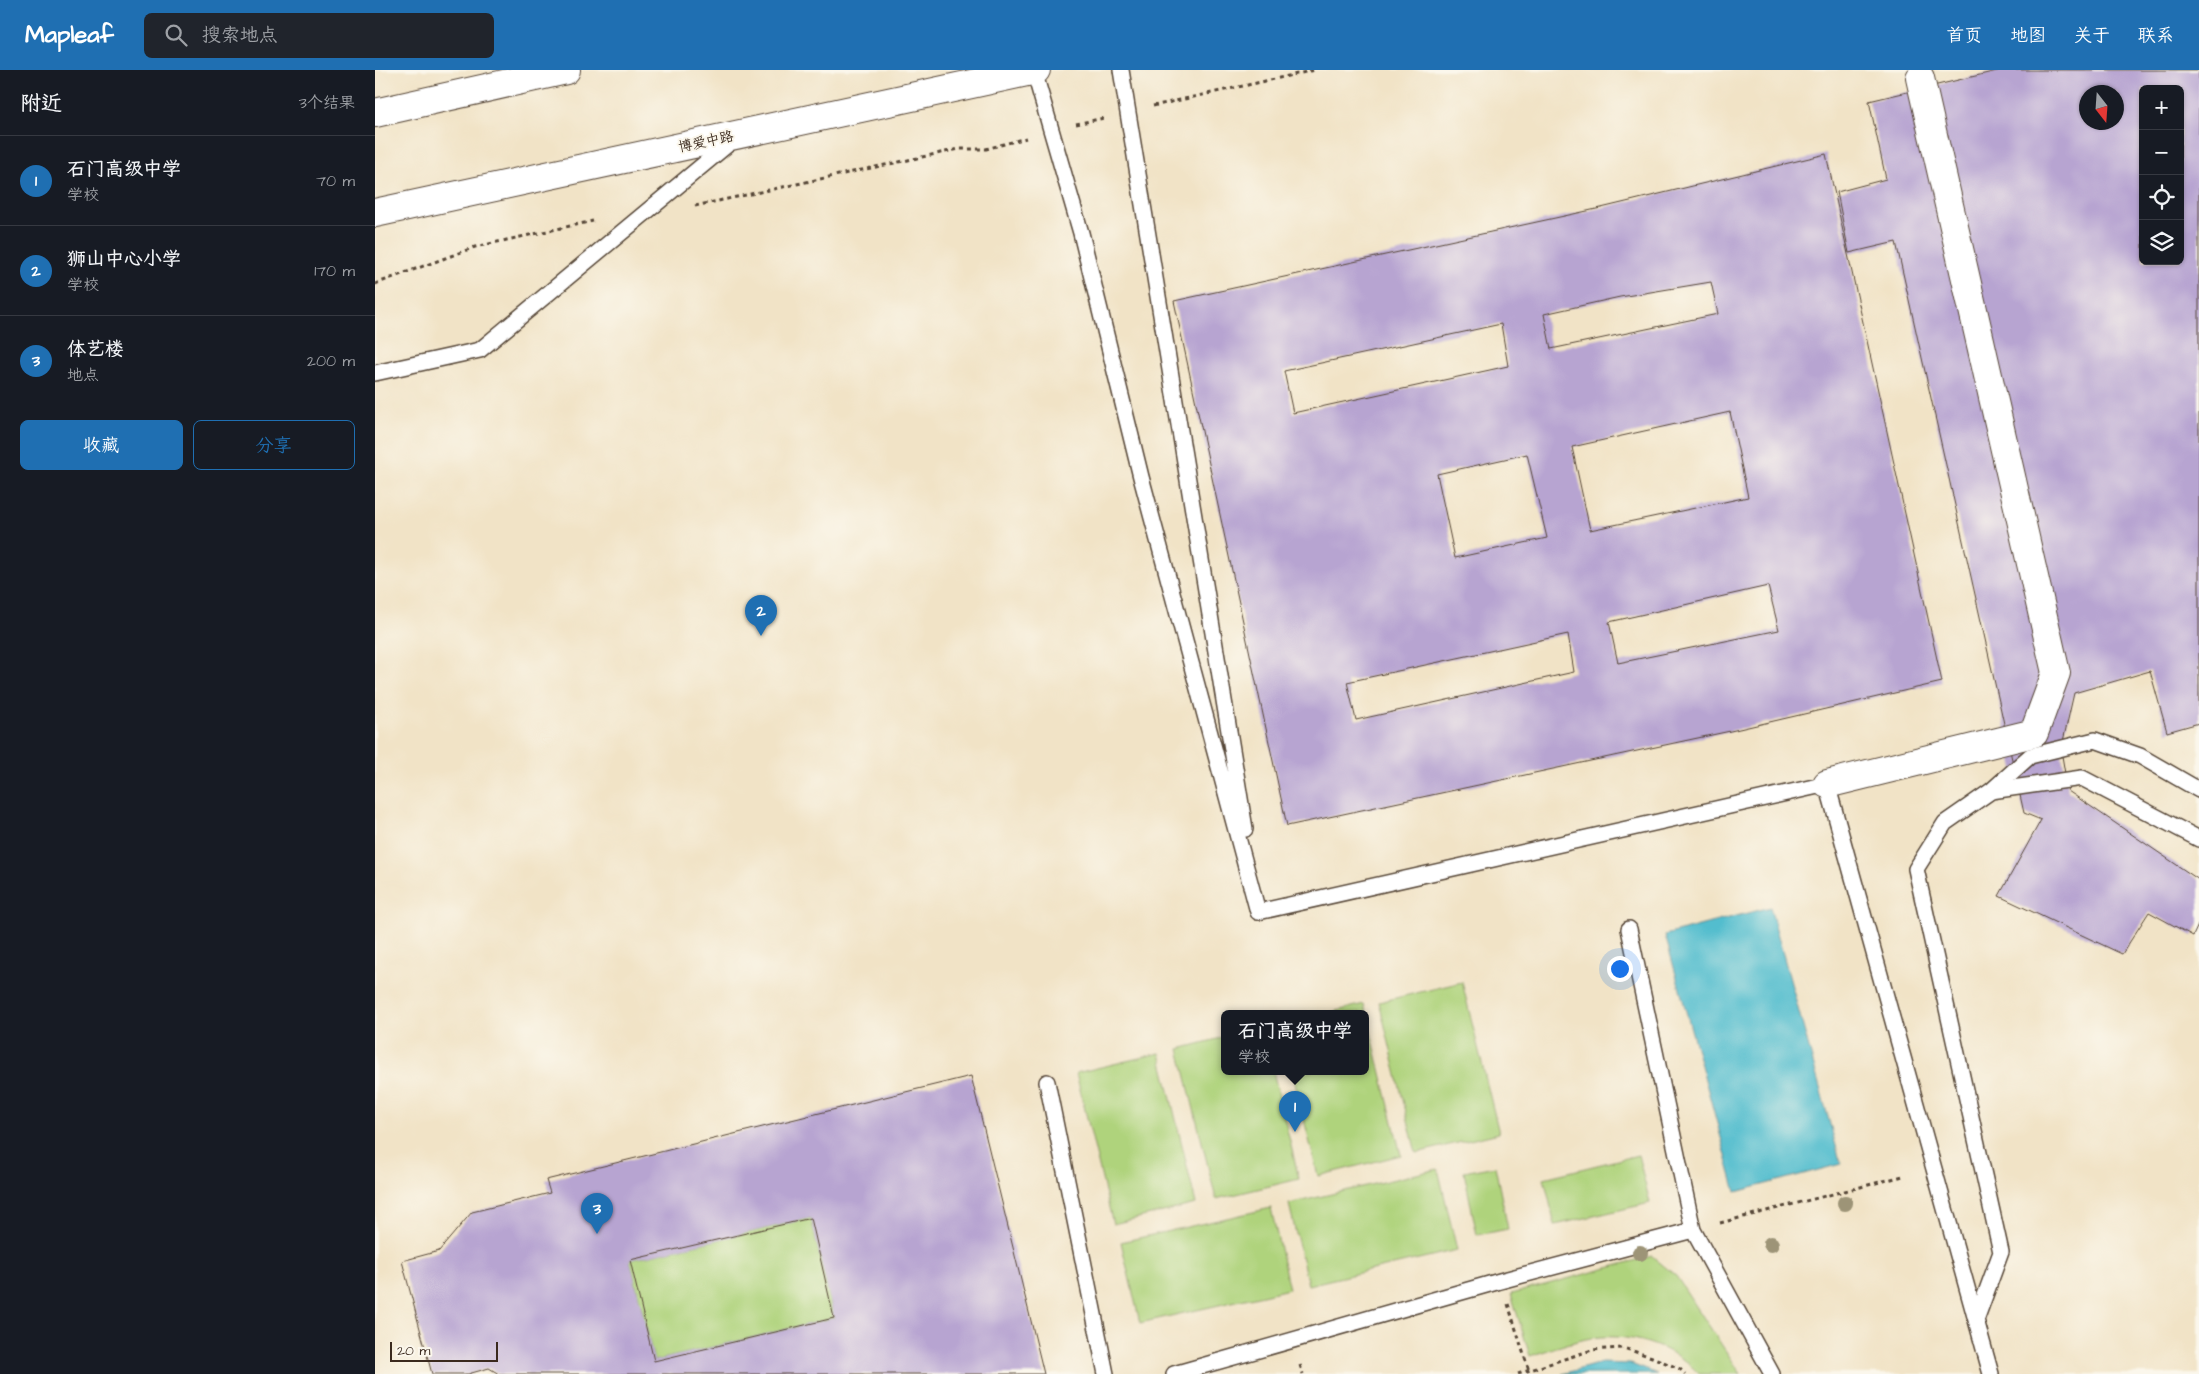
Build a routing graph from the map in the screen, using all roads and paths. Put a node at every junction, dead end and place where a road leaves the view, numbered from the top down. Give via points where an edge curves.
1 (566, 70) edge
2 (1035, 70) edge
3 (1121, 70) edge
4 (1315, 70) edge
5 (1919, 78) dead end
6 (1157, 105) dead end
7 (375, 113) edge
8 (1111, 117) dead end
9 (1072, 125) dead end
10 (740, 134) junction
11 (987, 149) dead end
12 (702, 205) dead end
13 (375, 213) edge
14 (598, 220) dead end
15 (375, 284) edge
16 (375, 373) edge
17 (1827, 784) junction
18 (2199, 790) edge
19 (1991, 791) junction
20 (2199, 839) edge
21 (1258, 912) junction
22 (1629, 929) dead end
23 (1047, 1082) dead end
24 (1903, 1176) dead end
25 (1693, 1230) junction
26 (1500, 1281) junction
27 (1976, 1320) junction
28 (1529, 1371) junction
29 (1106, 1374) edge
30 (1174, 1374) edge
31 (1518, 1374) edge
32 (1685, 1374) edge
33 (1772, 1374) edge
34 (1991, 1374) edge

1 - 7 street
2 - 10 street, 博爱中路
2 - 21 lane via 1081,232 1141,477
3 - 21 lane
4 - 6 path
5 - 17 street via 2056,673 2034,733
8 - 9 path
10 - 13 street, 博爱中路
10 - 16 lane via 480,350
11 - 12 path via 959,149
14 - 15 path via 475,247
17 - 21 lane
17 - 27 lane
18 - 19 lane via 2140,756 2095,740 2030,756
19 - 20 lane via 2081,778
19 - 27 lane via 1945,823 1916,869 2001,1252
22 - 25 lane
23 - 29 lane
24 - 25 path
25 - 26 lane
25 - 33 lane
26 - 28 path
26 - 30 lane
27 - 34 lane
28 - 31 path
28 - 32 path via 1593,1350 1623,1348 1652,1356

